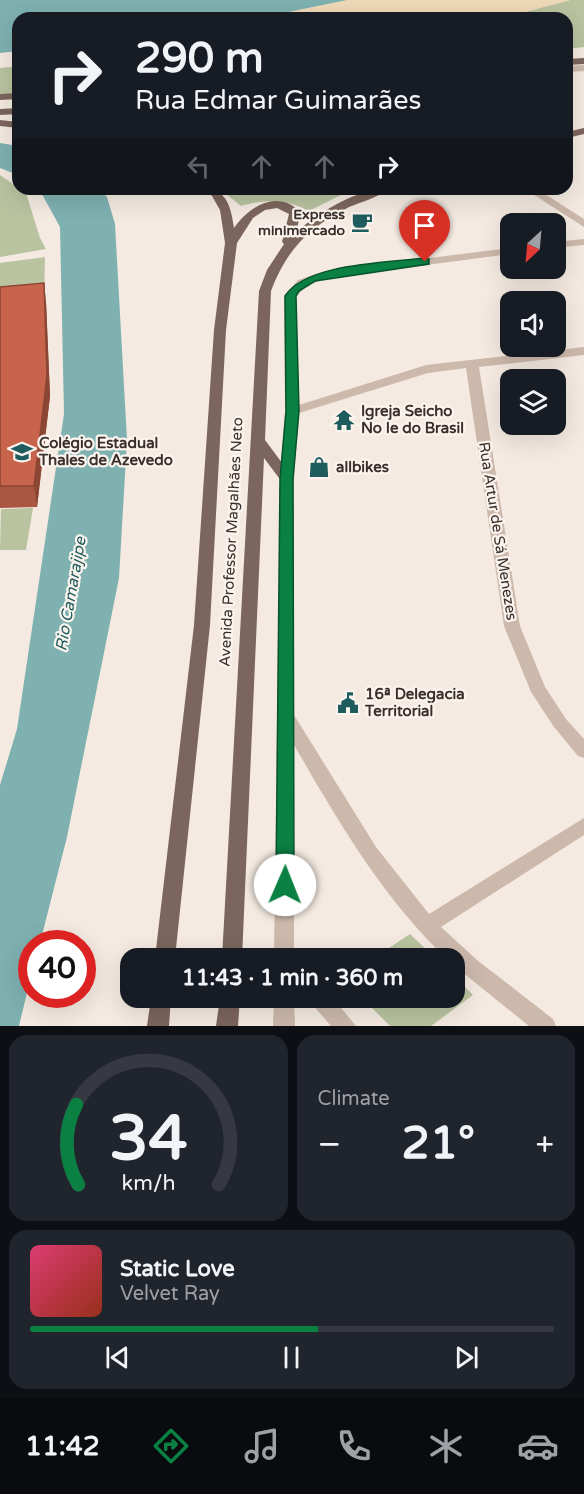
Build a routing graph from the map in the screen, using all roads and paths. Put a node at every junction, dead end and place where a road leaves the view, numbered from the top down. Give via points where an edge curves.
1 (217, 195) edge
2 (368, 195) edge
3 (539, 195) edge
4 (584, 224) edge
5 (584, 242) edge
6 (231, 243) junction
7 (288, 243) junction
8 (566, 244) edge
9 (500, 252) edge
10 (584, 351) edge
11 (472, 364) junction
12 (292, 411) junction
13 (257, 439) junction
14 (287, 479) junction
15 (287, 718) junction
16 (584, 751) edge
17 (584, 825) edge
18 (427, 926) junction
19 (166, 948) edge
20 (232, 948) edge
21 (284, 948) edge
22 (160, 1008) edge
23 (229, 1008) edge
24 (284, 1008) edge
25 (329, 1008) edge
26 (158, 1026) edge
27 (227, 1026) edge
28 (284, 1026) edge
29 (345, 1026) edge
30 (545, 1026) edge

1 - 6 main road, Avenida Professor Magalhães Neto via 226,210
2 - 7 main road, Avenida Professor Magalhães Neto via 338,208
3 - 4 street
5 - 8 street
6 - 7 main road via 250,213 273,205 295,213
6 - 19 main road, Avenida Professor Magalhães Neto via 220,330 202,625
7 - 13 main road, Avenida Professor Magalhães Neto via 265,291
9 - 12 street via 333,274 311,279 295,289 290,296
10 - 11 street
11 - 12 street via 426,369
11 - 16 street, Rua Artur de Sá Menezes via 512,626 537,688
12 - 14 street
13 - 14 main road
13 - 20 main road, Avenida Professor Magalhães Neto
14 - 15 street
15 - 18 street via 358,839
15 - 21 street
17 - 18 street
18 - 30 street via 481,976
22 - 26 main road
23 - 27 main road
24 - 28 street
25 - 29 street

